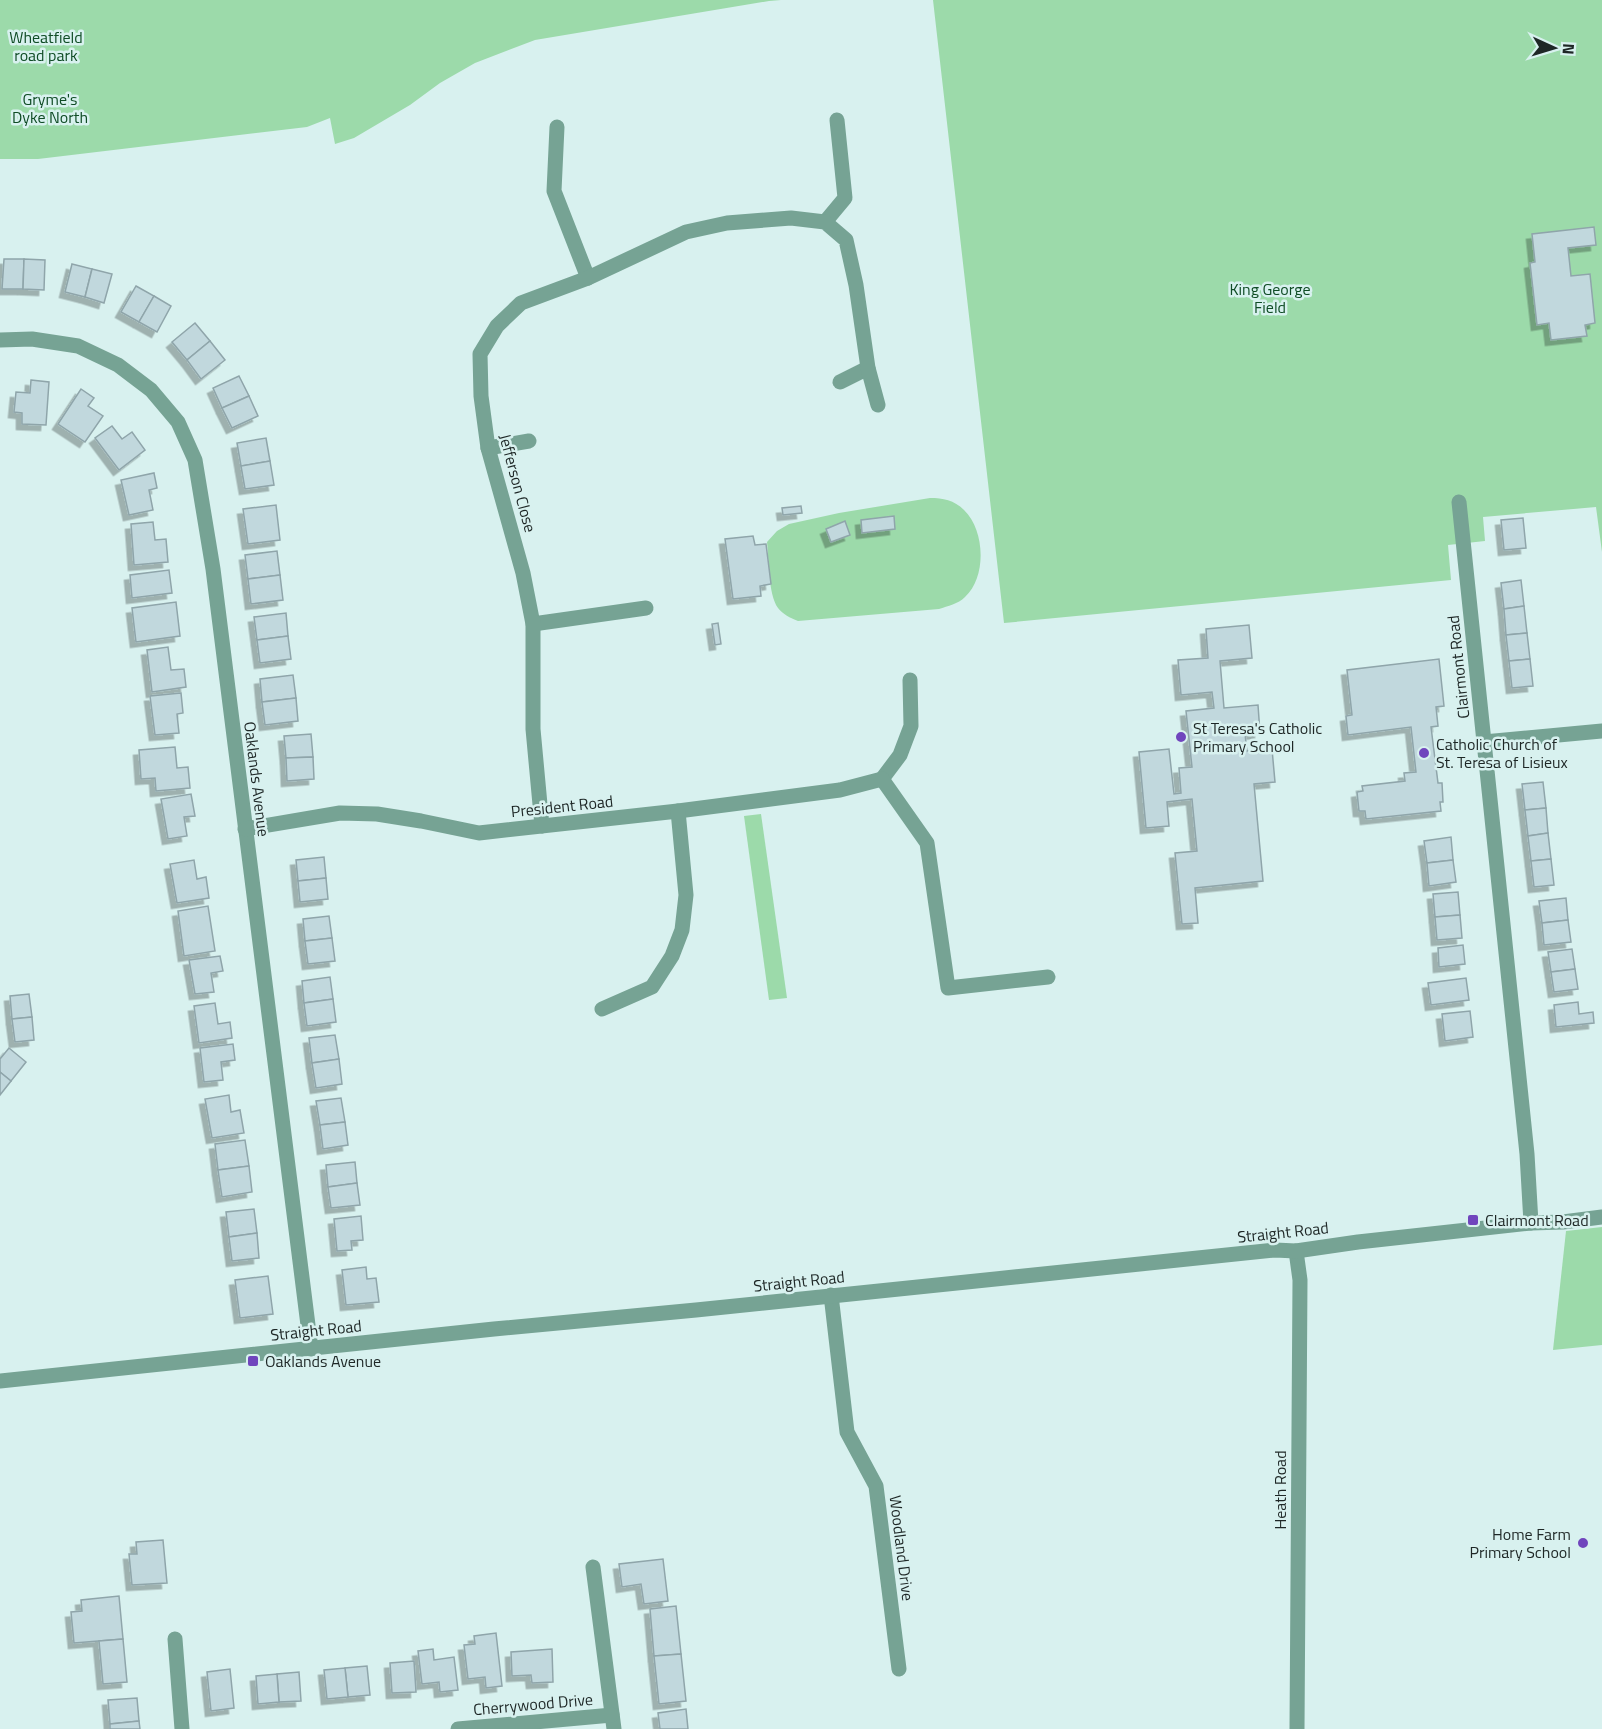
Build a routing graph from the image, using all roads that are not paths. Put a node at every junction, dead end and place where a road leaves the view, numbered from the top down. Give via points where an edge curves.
1 (837, 120) dead end
2 (557, 127) dead end
3 (825, 222) junction
4 (588, 278) junction
5 (0, 340) edge
6 (868, 368) junction
7 (840, 382) dead end
8 (878, 405) dead end
9 (529, 441) dead end
10 (488, 448) junction
11 (1459, 502) dead end
12 (646, 608) dead end
13 (533, 624) junction
14 (909, 680) dead end
15 (1602, 731) edge
16 (1484, 742) junction
17 (882, 779) junction
18 (678, 812) junction
19 (542, 826) junction
20 (245, 829) junction
21 (1048, 977) dead end
22 (602, 1009) dead end
23 (1602, 1217) edge
24 (1531, 1223) junction
25 (1296, 1251) junction
26 (831, 1295) junction
27 (311, 1349) junction
28 (0, 1381) edge
29 (594, 1567) dead end
30 (176, 1639) dead end
31 (899, 1669) dead end
32 (613, 1722) edge
33 (182, 1729) edge
34 (458, 1729) edge
35 (1297, 1729) edge

1 - 3 street via 845,198
2 - 4 street via 554,191
3 - 4 street, Jefferson Close via 791,218 727,223 686,232
3 - 6 street via 846,240
4 - 10 street, Jefferson Close via 521,303 497,326 480,354
5 - 20 street, Oaklands Avenue via 33,339 78,346 118,365 151,390 178,422 197,471
6 - 7 street
6 - 8 street
9 - 10 street
10 - 13 street, Jefferson Close
11 - 16 street, Clairmont Road
12 - 13 street
13 - 19 street, Jefferson Close via 532,729
14 - 17 street via 911,726 900,755
15 - 16 street
16 - 24 street, Clairmont Road
17 - 18 street, President Road via 840,790
17 - 21 street via 927,843 948,988
18 - 19 street, President Road
18 - 22 street via 686,895 676,947 652,987
19 - 20 street, President Road via 479,833 377,814 340,813
20 - 27 street, Oaklands Avenue
23 - 24 street, Straight Road
24 - 25 street, Straight Road
25 - 26 street, Straight Road
25 - 35 street, Heath Road via 1300,1280
26 - 27 street, Straight Road
26 - 31 street, Woodland Drive via 847,1432 876,1486
27 - 28 street, Straight Road
29 - 32 street, Cherrywood Drive
30 - 33 street
32 - 34 street, Cherrywood Drive

